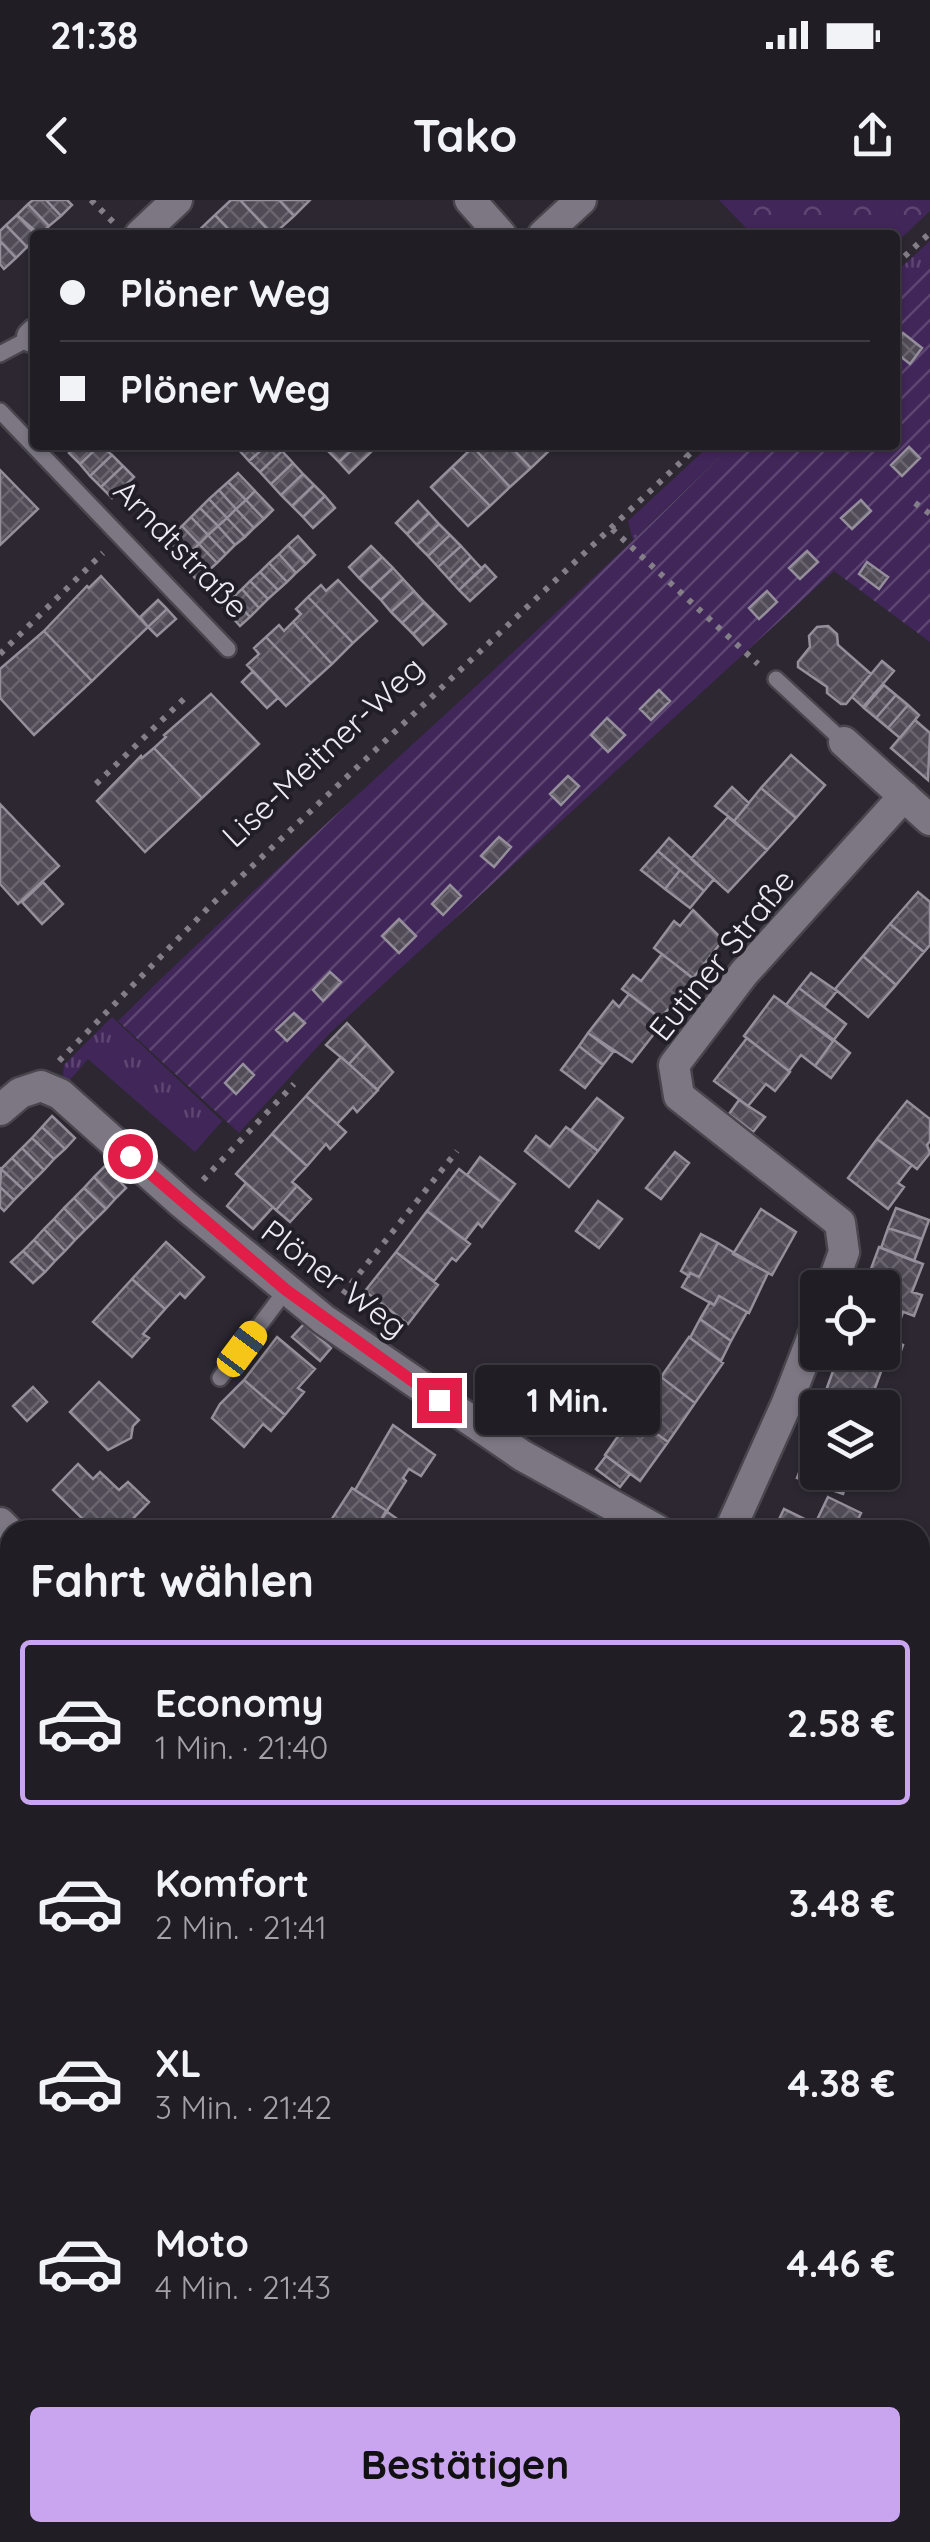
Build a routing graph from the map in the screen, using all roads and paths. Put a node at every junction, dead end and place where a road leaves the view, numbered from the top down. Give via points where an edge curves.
1 (92, 200) edge
2 (177, 200) edge
3 (470, 200) edge
4 (581, 200) edge
5 (121, 230) edge
6 (145, 230) edge
7 (497, 230) edge
8 (548, 230) edge
9 (930, 233) edge
10 (900, 260) edge
11 (30, 339) edge
12 (0, 354) edge
13 (0, 412) edge
14 (30, 443) edge
15 (37, 450) edge
16 (681, 450) edge
17 (694, 450) edge
18 (687, 456) junction
19 (915, 503) dead end
20 (930, 514) edge
21 (612, 529) junction
22 (120, 536) junction
23 (228, 649) dead end
24 (0, 654) edge
25 (776, 679) joint
26 (190, 694) dead end
27 (844, 742) joint
28 (96, 784) dead end
29 (904, 796) junction
30 (930, 820) edge
31 (294, 1084) dead end
32 (42, 1086) junction
33 (0, 1110) edge
34 (457, 1150) dead end
35 (182, 1203) junction
36 (838, 1270) edge
37 (286, 1290) junction
38 (323, 1319) junction
39 (800, 1370) edge
40 (220, 1378) dead end
41 (639, 1520) edge
42 (735, 1520) edge

1 - 5 path
2 - 6 street
3 - 7 street
4 - 8 street
9 - 10 path
11 - 12 lane
13 - 14 lane, Arndtstraße
15 - 22 lane, Arndtstraße
16 - 18 path
17 - 18 path, Lise-Meitner-Weg
18 - 21 path, Lise-Meitner-Weg
19 - 20 path
21 - 25 path
21 - 32 path, Lise-Meitner-Weg via 211,905
22 - 23 lane, Arndtstraße
22 - 24 path
25 - 27 lane
26 - 28 path
27 - 29 street
29 - 30 street
29 - 36 street, Eutiner Straße via 744,973 674,1065 679,1096 840,1223 844,1252
31 - 35 path
32 - 33 street
32 - 35 street, Plöner Weg via 60,1094
34 - 38 path
35 - 37 street, Plöner Weg
37 - 38 street, Plöner Weg
37 - 40 lane
38 - 41 street, Plöner Weg via 523,1456
39 - 42 street

